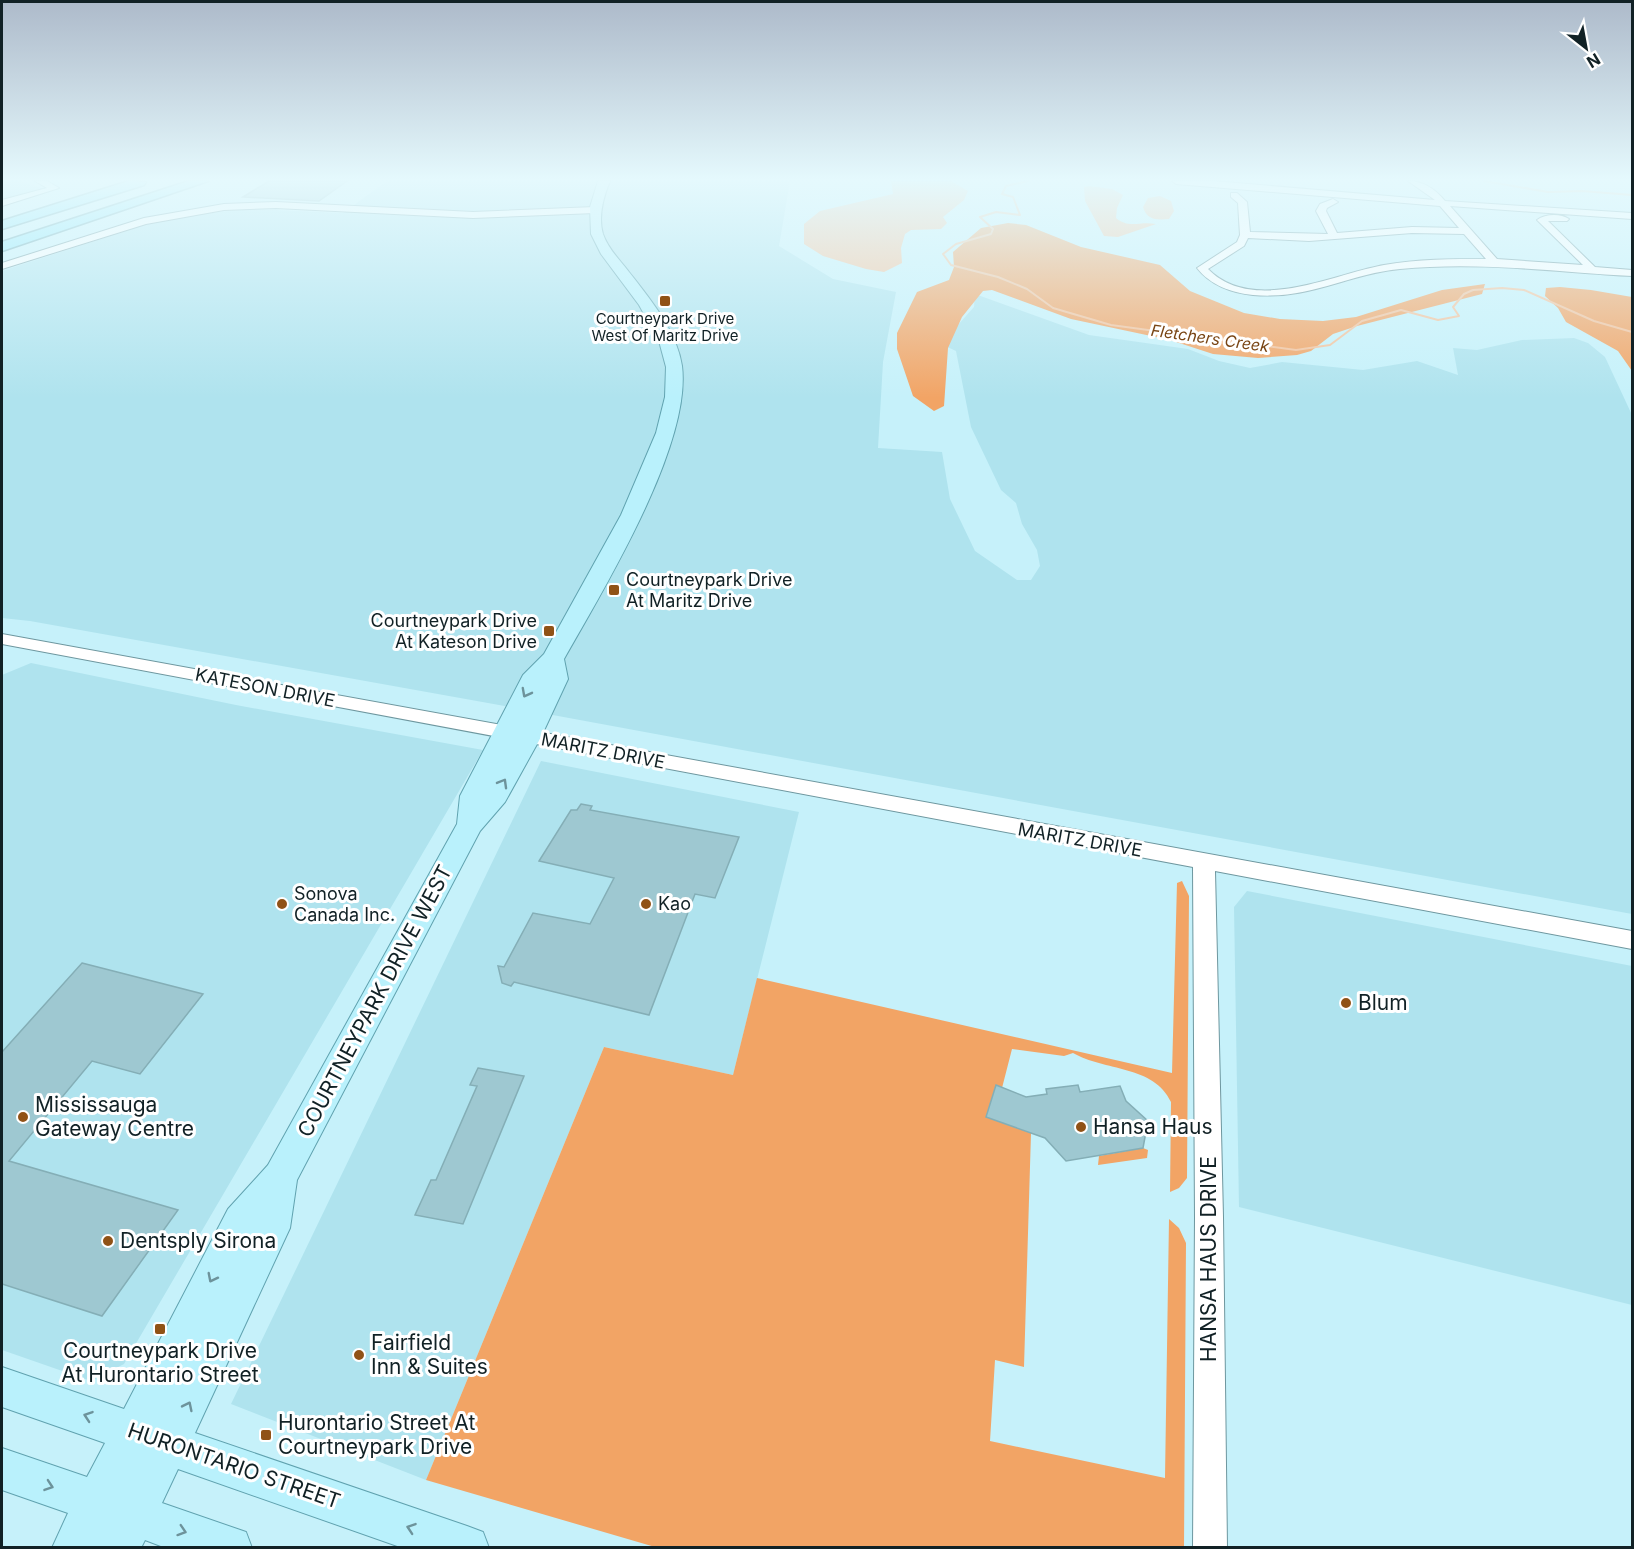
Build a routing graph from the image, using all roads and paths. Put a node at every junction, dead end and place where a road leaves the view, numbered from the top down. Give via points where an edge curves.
1 (42, 253) edge
2 (606, 253) edge
3 (1226, 253) edge
4 (1486, 253) edge
5 (1576, 253) edge
6 (1492, 260) junction
7 (2, 266) edge
8 (1592, 270) junction
9 (1632, 273) edge
10 (4, 642) edge
11 (517, 735) junction
12 (1204, 862) junction
13 (1632, 940) edge
14 (2, 1387) edge
15 (152, 1437) junction
16 (2, 1469) edge
17 (116, 1521) edge
18 (74, 1548) edge
19 (230, 1548) edge
20 (467, 1548) edge
21 (1210, 1548) edge

1 - 7 street
2 - 11 main road, COURTNEYPARK DRIVE WEST via 645,302 664,335 675,368 672,406 665,436 638,501 553,659 556,679
3 - 6 street via 1202,268 1223,283 1246,291 1322,286 1365,271 1395,266
4 - 6 street
5 - 8 street
6 - 8 street
8 - 9 street
10 - 11 street, KATESON DRIVE
11 - 12 street, MARITZ DRIVE
11 - 15 main road, COURTNEYPARK DRIVE WEST via 496,795 470,824 280,1177 272,1228
12 - 13 street, MARITZ DRIVE
12 - 21 street, HANSA HAUS DRIVE
15 -> 14 main road, HURONTARIO STREET
15 - 17 main road, COURTNEYPARK DRIVE WEST
20 -> 15 main road, HURONTARIO STREET
16 -> 17 main road
17 - 18 main road, COURTNEYPARK DRIVE WEST
17 -> 19 main road

